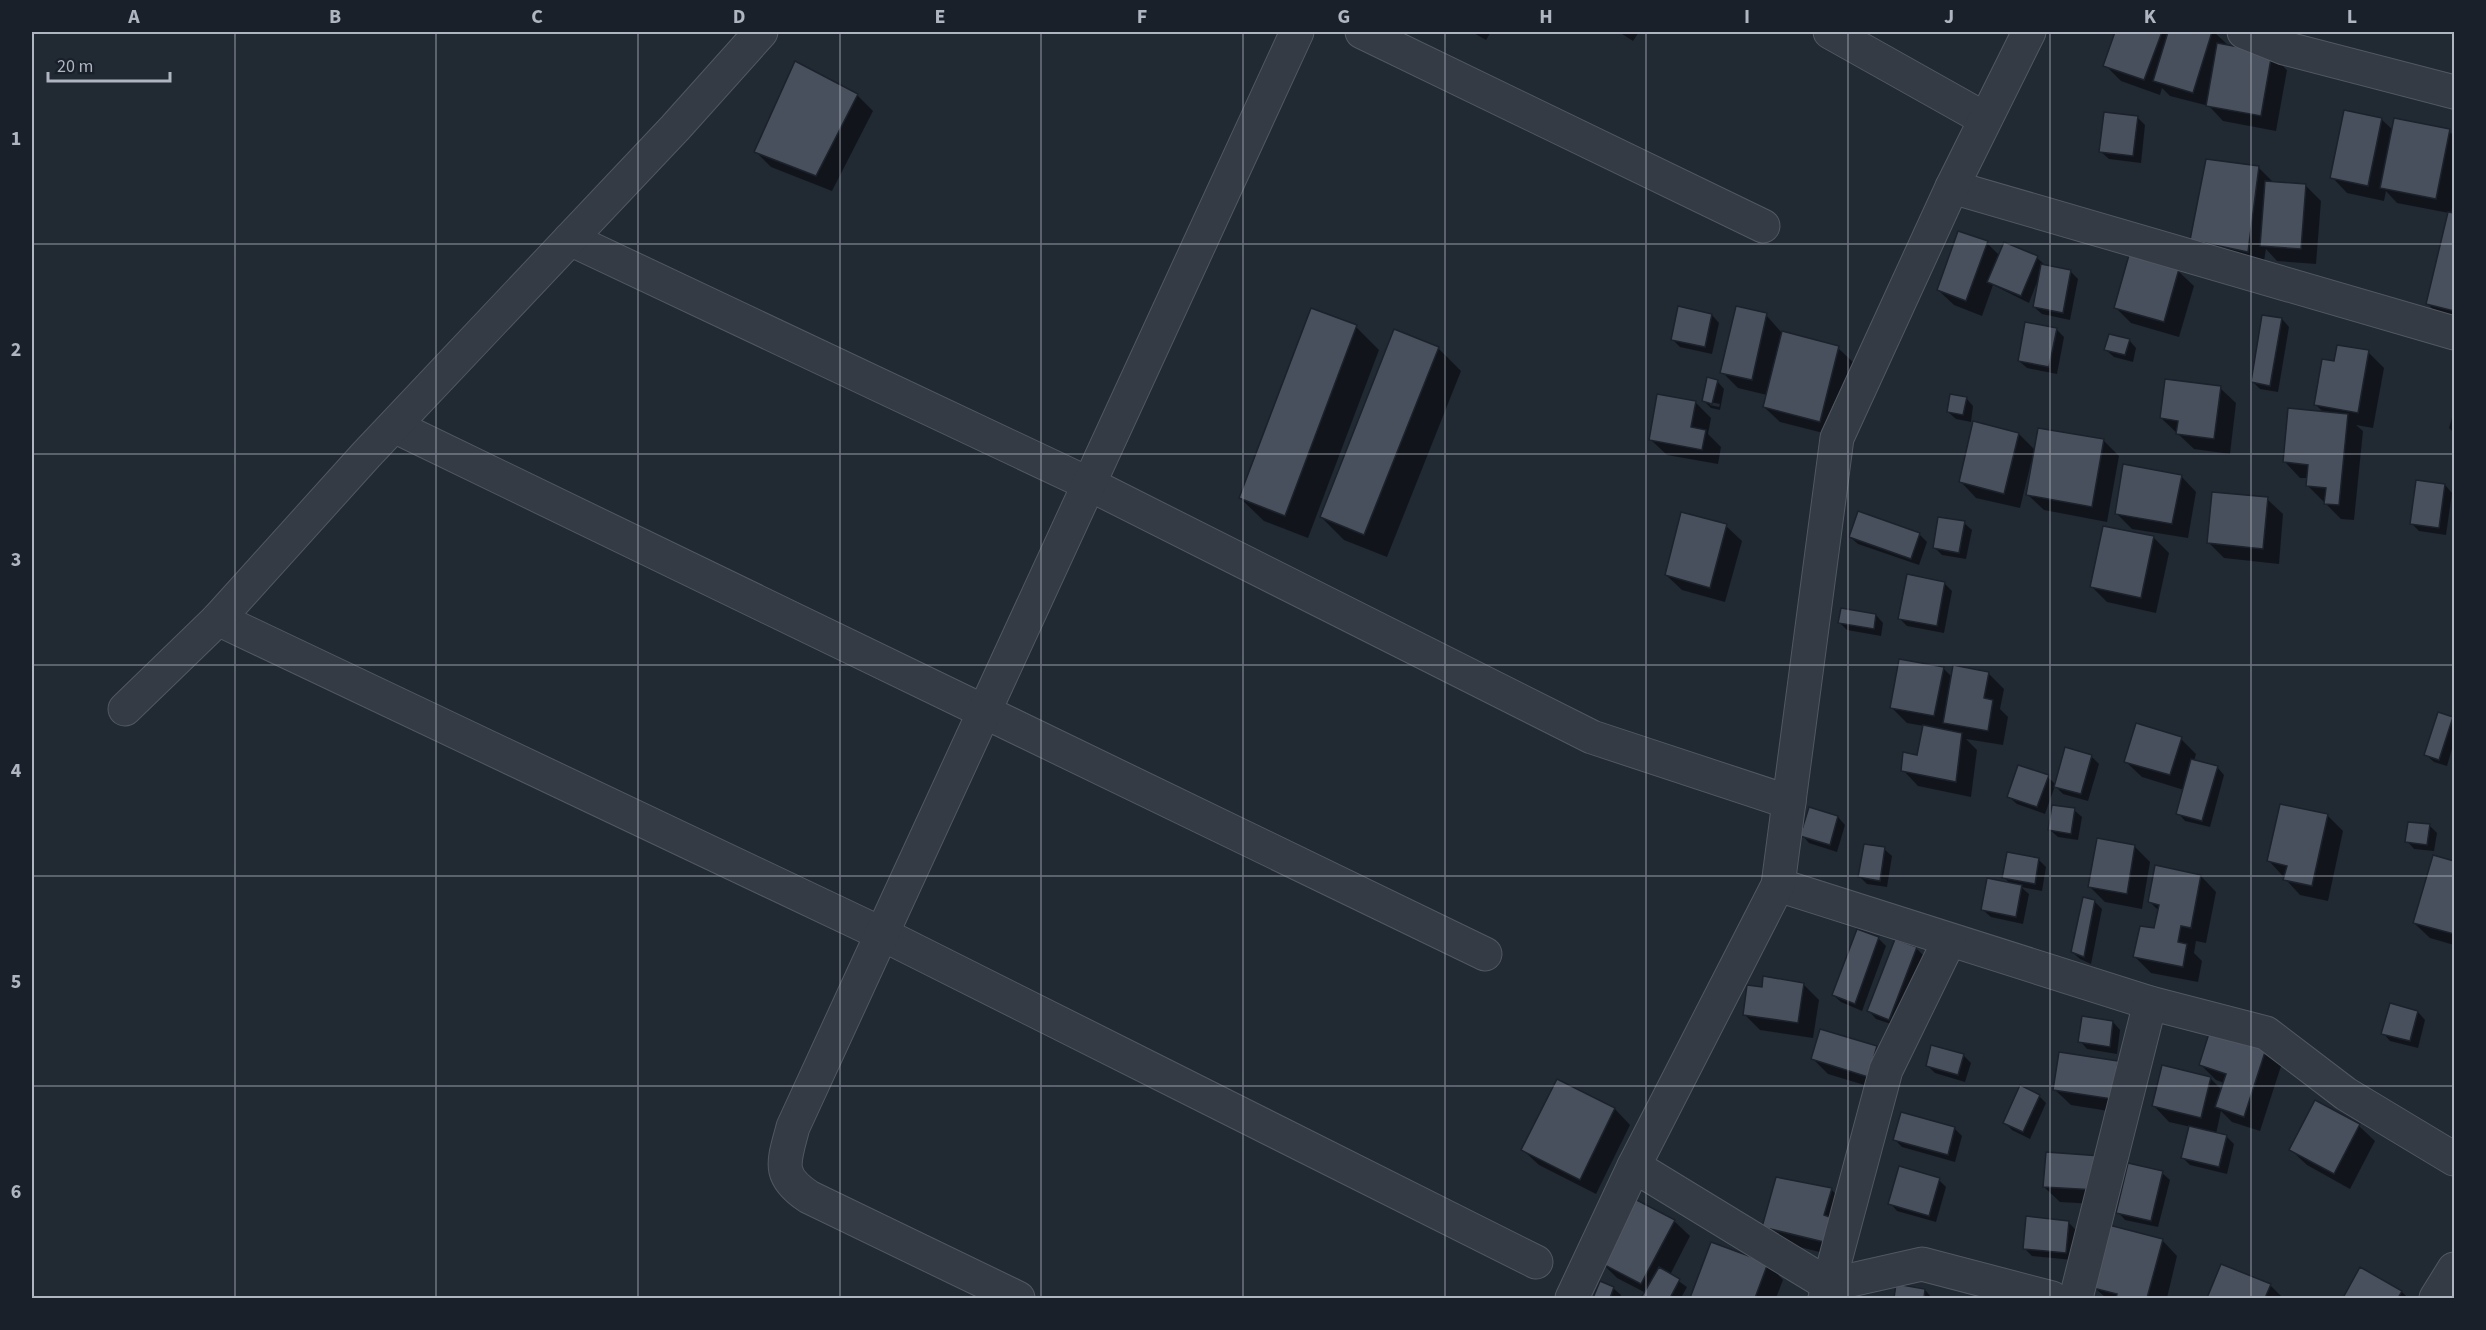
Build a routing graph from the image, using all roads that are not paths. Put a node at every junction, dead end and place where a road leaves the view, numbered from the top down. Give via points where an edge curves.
1 (761, 32) edge
2 (1297, 32) edge
3 (1362, 32) edge
4 (1830, 32) edge
5 (2029, 32) edge
6 (2244, 32) edge
7 (2454, 92) edge
8 (1985, 119) junction
9 (1952, 187) junction
10 (1763, 226) dead end
11 (570, 239) junction
12 (2454, 333) edge
13 (394, 426) junction
14 (1089, 484) junction
15 (218, 620) junction
16 (125, 709) dead end
17 (985, 710) junction
18 (1788, 802) junction
19 (1778, 885) junction
20 (882, 934) junction
21 (1949, 941) junction
22 (1485, 954) dead end
23 (2150, 1003) junction
24 (2454, 1159) edge
25 (1634, 1166) junction
26 (1536, 1262) dead end
27 (2454, 1269) edge
28 (1827, 1292) edge
29 (1018, 1299) edge
30 (1572, 1299) edge
31 (2052, 1299) edge
32 (2076, 1299) edge
33 (2436, 1299) edge

1 - 11 street
2 - 14 street
3 - 10 street
4 - 8 street
5 - 8 street
6 - 7 street via 2284,48
8 - 9 street
9 - 12 street
9 - 18 street via 1837,438
11 - 13 street
11 - 14 street
13 - 15 street
13 - 17 street
14 - 17 street
14 - 18 street via 1592,737
15 - 16 street
15 - 20 street
17 - 20 street
17 - 22 street
18 - 19 street
19 - 21 street
19 - 25 street
20 - 26 street
20 - 29 street via 793,1127 784,1172 791,1185 809,1197
21 - 23 street
21 - 28 street via 1886,1070
23 - 24 street via 2266,1033 2346,1094
23 - 32 street
25 - 28 street
25 - 30 street
27 - 33 street
28 - 31 street via 1922,1264

